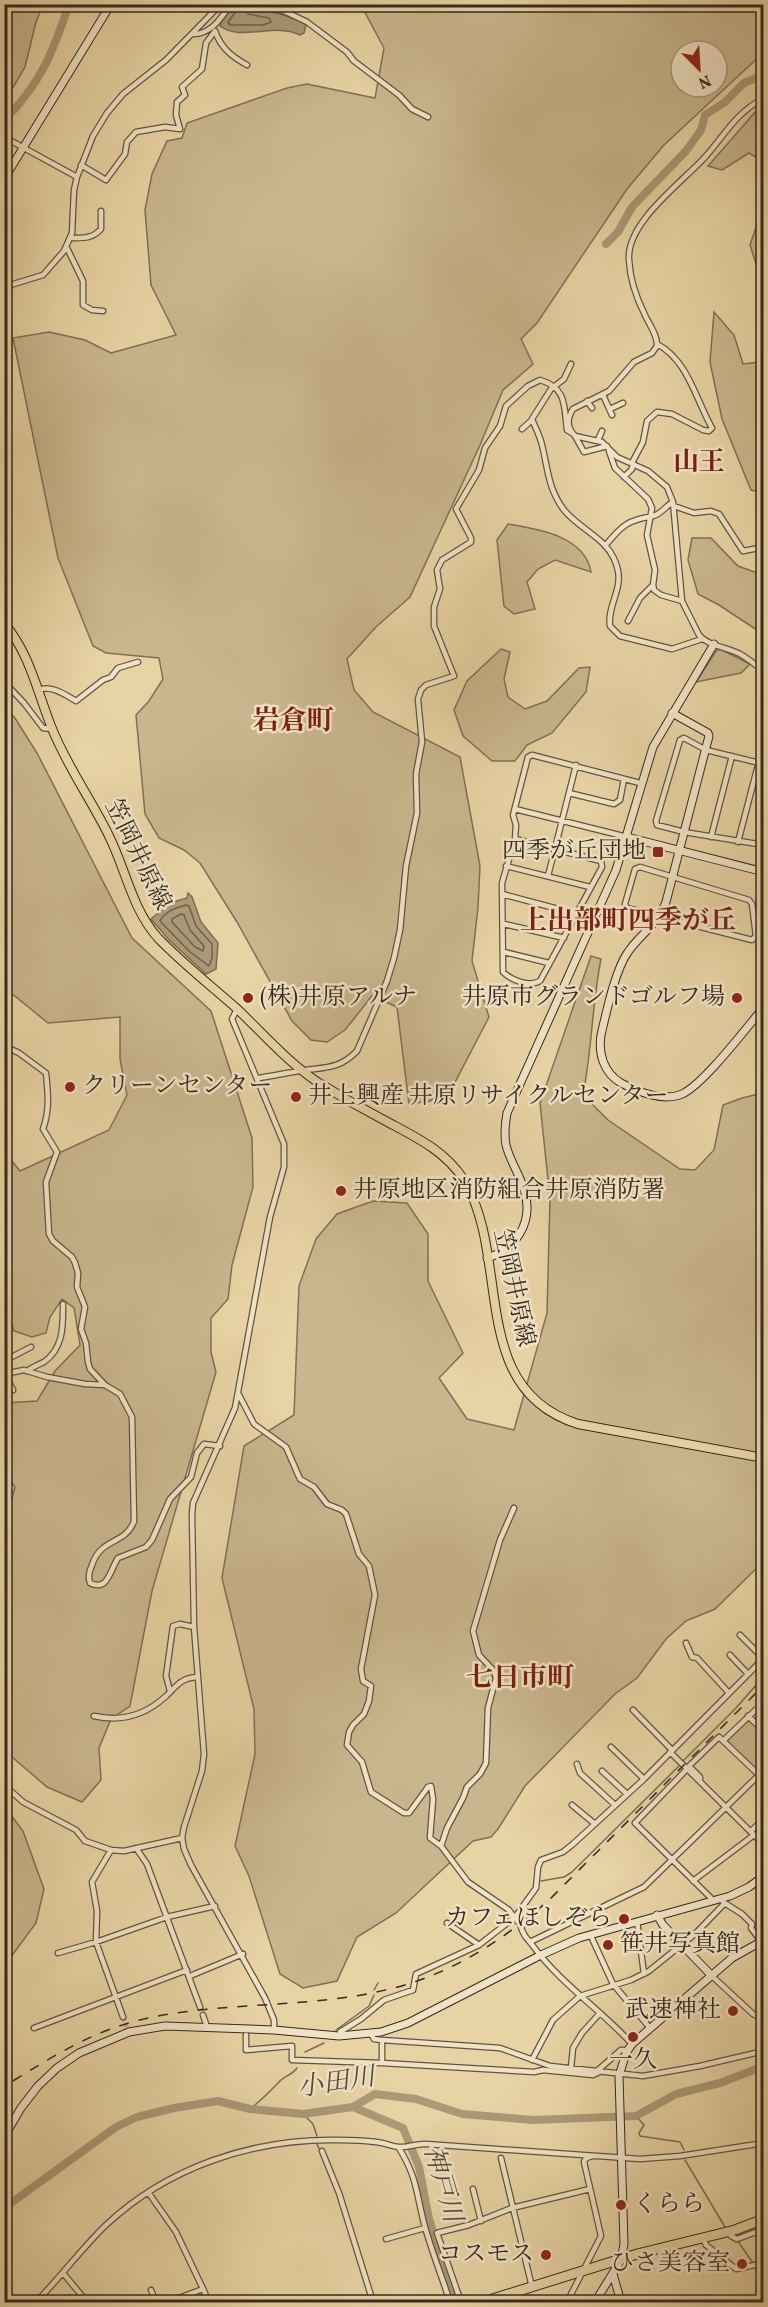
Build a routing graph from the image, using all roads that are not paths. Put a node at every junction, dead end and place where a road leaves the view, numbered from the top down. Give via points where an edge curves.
1 (111, 4) edge
2 (222, 4) edge
3 (231, 4) edge
4 (256, 4) edge
5 (219, 20) junction
6 (214, 30) junction
7 (192, 34) junction
8 (247, 64) dead end
9 (764, 98) edge
10 (428, 117) dead end
11 (4, 137) edge
12 (23, 148) junction
13 (81, 165) junction
14 (77, 177) junction
15 (4, 179) edge
16 (101, 211) dead end
17 (71, 238) junction
18 (67, 248) junction
19 (4, 287) edge
20 (103, 311) dead end
21 (657, 344) junction
22 (571, 364) dead end
23 (554, 386) junction
24 (603, 395) junction
25 (587, 401) junction
26 (623, 402) dead end
27 (592, 408) dead end
28 (532, 420) junction
29 (522, 429) dead end
30 (602, 431) dead end
31 (573, 434) junction
32 (598, 440) junction
33 (608, 447) junction
34 (633, 464) junction
35 (624, 477) junction
36 (632, 485) junction
37 (624, 488) dead end
38 (674, 504) junction
39 (651, 516) junction
40 (605, 546) junction
41 (764, 547) edge
42 (652, 585) junction
43 (682, 601) junction
44 (628, 621) dead end
45 (4, 623) edge
46 (702, 639) junction
47 (714, 645) junction
48 (138, 662) dead end
49 (764, 672) edge
50 (4, 682) edge
51 (38, 690) junction
52 (672, 713) junction
53 (52, 729) junction
54 (764, 742) edge
55 (706, 750) junction
56 (732, 756) junction
57 (761, 763) edge
58 (576, 765) junction
59 (624, 779) junction
60 (640, 783) junction
61 (569, 793) junction
62 (515, 809) junction
63 (562, 821) junction
64 (684, 832) junction
65 (627, 837) junction
66 (711, 837) junction
67 (515, 839) junction
68 (738, 842) junction
69 (764, 845) edge
70 (555, 850) junction
71 (679, 851) junction
72 (506, 866) junction
73 (764, 872) edge
74 (548, 876) junction
75 (672, 877) junction
76 (590, 888) junction
77 (502, 894) junction
78 (577, 914) junction
79 (660, 918) junction
80 (504, 924) junction
81 (564, 938) junction
82 (504, 952) junction
83 (549, 963) junction
84 (764, 1007) edge
85 (237, 1009) junction
86 (4, 1046) edge
87 (302, 1070) junction
88 (258, 1078) junction
89 (488, 1258) junction
90 (63, 1304) dead end
91 (32, 1347) dead end
92 (4, 1360) edge
93 (27, 1371) junction
94 (5, 1374) edge
95 (105, 1385) junction
96 (13, 1390) dead end
97 (238, 1393) junction
98 (220, 1446) junction
99 (764, 1458) edge
100 (514, 1508) dead end
101 (194, 1628) junction
102 (740, 1635) dead end
103 (686, 1644) dead end
104 (730, 1655) dead end
105 (763, 1658) edge
106 (748, 1674) junction
107 (197, 1677) junction
108 (170, 1691) junction
109 (729, 1693) junction
110 (764, 1702) edge
111 (633, 1710) dead end
112 (94, 1716) dead end
113 (748, 1716) junction
114 (764, 1731) edge
115 (724, 1740) junction
116 (611, 1747) dead end
117 (671, 1751) junction
118 (577, 1764) dead end
119 (687, 1768) junction
120 (764, 1770) edge
121 (602, 1771) dead end
122 (759, 1775) junction
123 (644, 1779) junction
124 (700, 1780) junction
125 (4, 1785) edge
126 (627, 1794) junction
127 (572, 1805) dead end
128 (615, 1805) junction
129 (727, 1807) junction
130 (764, 1819) edge
131 (595, 1824) junction
132 (752, 1833) junction
133 (182, 1838) junction
134 (764, 1845) edge
135 (441, 1846) junction
136 (136, 1848) junction
137 (111, 1850) junction
138 (673, 1860) junction
139 (764, 1876) edge
140 (693, 1881) junction
141 (719, 1901) junction
142 (215, 1906) junction
143 (657, 1915) junction
144 (167, 1917) junction
145 (516, 1919) junction
146 (637, 1921) junction
147 (447, 1923) dead end
148 (521, 1927) dead end
149 (590, 1934) junction
150 (762, 1941) edge
151 (96, 1942) junction
152 (530, 1942) junction
153 (478, 1945) junction
154 (682, 1945) junction
155 (58, 1953) dead end
156 (243, 1954) junction
157 (541, 1955) junction
158 (187, 1970) junction
159 (644, 1974) junction
160 (189, 1976) junction
161 (712, 1976) junction
162 (614, 1984) junction
163 (580, 1996) junction
164 (115, 1997) junction
165 (200, 2007) dead end
166 (600, 2013) junction
167 (203, 2015) dead end
168 (123, 2017) tunnel mouth
169 (764, 2020) edge
170 (207, 2027) junction
171 (34, 2028) dead end
172 (650, 2028) junction
173 (274, 2030) junction
174 (371, 2034) junction
175 (246, 2035) dead end
176 (339, 2036) junction
177 (382, 2040) junction
178 (629, 2047) junction
179 (764, 2051) edge
180 (532, 2060) junction
181 (382, 2063) junction
182 (571, 2068) junction
183 (598, 2072) junction
184 (619, 2075) junction
185 (4, 2137) edge
186 (764, 2143) edge
187 (400, 2147) junction
188 (322, 2151) dead end
189 (594, 2154) junction
190 (623, 2155) junction
191 (501, 2158) dead end
192 (473, 2189) dead end
193 (590, 2189) junction
194 (148, 2192) junction
195 (512, 2208) junction
196 (764, 2217) edge
197 (481, 2221) junction
198 (764, 2224) edge
199 (425, 2228) junction
200 (764, 2229) edge
201 (730, 2234) junction
202 (386, 2239) dead end
203 (704, 2240) junction
204 (621, 2260) junction
205 (764, 2263) edge
206 (583, 2271) junction
207 (63, 2273) junction
208 (613, 2274) junction
209 (532, 2287) junction
210 (203, 2289) junction
211 (151, 2290) dead end
212 (42, 2300) edge
213 (36, 2302) edge
214 (87, 2302) edge
215 (156, 2302) edge
216 (168, 2302) edge
217 (207, 2302) edge
218 (373, 2302) edge
219 (450, 2302) edge
220 (461, 2302) edge
221 (483, 2302) edge
222 (567, 2302) edge
223 (595, 2302) edge
224 (621, 2302) edge

1 - 12 street
2 - 5 street
2 - 7 street
3 - 5 street
4 - 10 street via 307,22 412,109
5 - 6 street
6 - 7 street
6 - 8 street via 230,55
6 - 13 street via 206,43 202,69 182,87 185,95 176,108 180,129 165,127 136,132 106,180
7 - 13 street via 115,102 93,136
9 - 21 street via 737,117 705,156 662,198 631,242 632,278
11 - 12 street
12 - 14 street
12 - 15 street
13 - 14 street
14 - 17 street
16 - 17 street via 101,229 97,234 87,239
17 - 18 street
18 - 19 street via 44,275
18 - 20 street via 83,281 83,305
21 - 24 street via 652,353 633,362
21 - 34 street via 685,369 712,428 703,430 672,414 657,412 648,421
22 - 23 street via 564,379
23 - 28 street
23 - 31 street via 561,393 567,430
23 - 87 street via 540,380 533,382 506,406 495,436 485,448 479,470 456,509 471,542 439,565 440,589 434,607 434,626 454,676 426,685 418,699 422,741 416,774 417,813 394,958 357,1051 351,1058 325,1069
24 - 25 street
24 - 26 street via 611,412
25 - 27 street
25 - 31 street via 570,414
28 - 29 street
28 - 40 street via 558,500
30 - 32 street
31 - 32 street
31 - 33 street via 584,452
32 - 33 street
33 - 34 street via 617,457
33 - 35 street via 612,462
34 - 35 street
34 - 38 street via 659,479 670,491
35 - 36 street
36 - 37 street
36 - 39 street via 648,499
38 - 39 street
38 - 41 street via 694,513 719,514 743,551
38 - 43 street
39 - 40 street via 620,527
39 - 42 street via 647,535 655,570
40 - 46 street via 619,572 609,619 615,633 672,649
42 - 43 street via 657,593
42 - 44 street
43 - 46 street
45 - 51 main road, 笠岡井原線 via 23,651
46 - 47 street
47 - 49 street via 739,653
47 - 52 street
48 - 51 street via 118,668 76,701 59,691
50 - 53 street via 43,728
51 - 53 main road, 笠岡井原線
52 - 55 street via 708,733
52 - 60 street via 653,747
53 - 85 main road, 笠岡井原線 via 110,837 147,923 168,948
54 - 57 street
55 - 56 street
55 - 64 street
55 - 64 street via 684,738 680,740 668,775 657,825
56 - 57 street
56 - 66 street
57 - 68 street
58 - 59 street
58 - 61 street
58 - 62 street via 528,757
59 - 60 street
59 - 61 street via 620,800 614,804
60 - 65 street
61 - 63 street
62 - 63 street
62 - 67 street
63 - 65 street
63 - 70 street
64 - 66 street
64 - 71 street
65 - 71 street
65 - 89 street via 507,1113 505,1138 526,1194 527,1213 511,1246
66 - 68 street
67 - 70 street
67 - 72 street
68 - 69 street
70 - 74 street
70 - 76 street via 601,861 602,867
71 - 73 street
71 - 75 street
72 - 74 street
72 - 77 street
74 - 76 street
75 - 79 street
75 - 79 street via 640,867 634,869 627,908
75 - 79 street via 749,900 756,936 752,940
76 - 78 street
77 - 78 street
77 - 80 street
78 - 81 street
79 - 84 street via 629,950 620,968 600,1045 604,1064 615,1078 664,1098 682,1094 704,1077
80 - 81 street
80 - 82 street
81 - 83 street
82 - 83 street
82 - 83 street via 503,972 509,978 534,984 540,981
85 - 87 main road, 笠岡井原線
85 - 88 street via 232,1019
86 - 95 street via 46,1073 50,1100 43,1129 57,1152 46,1182 49,1234 75,1263 76,1287 85,1307 81,1329 88,1362
87 - 88 street
87 - 89 main road, 笠岡井原線 via 447,1159 465,1182 476,1206
88 - 97 street via 284,1144 285,1158 270,1216
89 - 99 main road, 笠岡井原線 via 507,1358 523,1387 542,1407 578,1424
90 - 93 street via 59,1344 46,1360
91 - 92 street
93 - 94 street
93 - 95 street via 75,1383
94 - 96 street
95 - 98 street via 120,1394 132,1417 134,1521 128,1534 102,1546 95,1556 88,1576 90,1584 103,1585 118,1558 146,1547 170,1499 191,1477 199,1447
97 - 98 street
97 - 135 street via 254,1424 286,1447 300,1479 314,1487 327,1504 346,1514 359,1554 369,1566 375,1595 361,1669 371,1693 364,1714 349,1732 347,1745 362,1762 371,1792 404,1813 412,1812 431,1786 428,1834
98 - 101 street via 193,1503
100 - 135 street via 472,1631 479,1655 496,1674 488,1708 486,1763 467,1787
101 - 107 street
101 - 108 street via 173,1626 166,1681
102 - 105 street
103 - 109 street via 692,1657
104 - 106 street
105 - 106 street
106 - 109 street
107 - 108 street via 184,1679
107 - 133 street via 204,1754
108 - 112 street via 135,1716
109 - 117 street
110 - 113 street
111 - 117 street
113 - 114 street
113 - 115 street
115 - 122 street
115 - 124 street via 719,1737 689,1766
116 - 123 street
117 - 119 street
117 - 123 street
118 - 128 street via 580,1773
119 - 124 street
119 - 138 street via 635,1823
120 - 122 street
121 - 126 street
122 - 129 street
123 - 126 street
124 - 129 street
125 - 137 street via 22,1802 76,1830 85,1841
126 - 128 street
127 - 131 street
128 - 131 street
129 - 132 street
129 - 138 street
130 - 132 street
131 - 145 street via 563,1852 542,1860 536,1888
132 - 134 street
132 - 140 street
133 - 136 street
133 - 142 street via 191,1865
135 - 145 street via 468,1882
136 - 137 street
136 - 144 street via 147,1864
137 - 151 street via 92,1882 97,1911
138 - 140 street
138 - 152 street via 639,1891
139 - 141 street
140 - 141 street
141 - 143 street
141 - 150 street via 752,1923
141 - 154 street
142 - 144 street
142 - 156 street
143 - 146 street
143 - 154 street
144 - 151 street
144 - 158 street
145 - 153 street
146 - 149 street
146 - 159 street
147 - 153 street
148 - 152 street
149 - 157 street
149 - 162 street
150 - 161 street via 732,1958
151 - 155 street
151 - 164 street
152 - 157 street
153 - 176 street via 418,1972 413,1990 384,2000
154 - 159 street
154 - 161 street
156 - 160 street
156 - 173 street via 274,2020
157 - 163 street
157 - 174 street via 408,2023
158 - 160 street
158 - 164 street
159 - 162 street
160 - 165 street
161 - 169 street
161 - 172 street
162 - 163 street
162 - 172 street
163 - 166 street
163 - 180 street via 553,2020
164 - 168 street
164 - 171 street
166 - 178 street
166 - 182 street via 573,2048
167 - 170 street
170 - 173 street
170 - 185 street via 128,2030 79,2053 38,2086
172 - 178 street
173 - 176 street
174 - 176 street
174 - 177 street
175 - 181 street via 246,2050 292,2046 292,2060
177 - 180 street via 500,2048
177 - 181 street
178 - 183 street
178 - 184 street
179 - 184 street via 654,2076
180 - 182 street
181 - 183 street via 593,2075
182 - 183 street
183 - 184 street
184 - 190 street
186 - 190 street via 658,2158
187 - 189 street via 414,2144
187 - 194 street via 336,2139 255,2147 195,2167
187 - 199 street via 416,2183
188 - 218 street
189 - 190 street
189 - 193 street via 584,2162
190 - 204 street
191 - 195 street
192 - 197 street
193 - 195 street
193 - 206 street via 601,2236
194 - 207 street via 106,2225
194 - 210 street via 176,2232
195 - 197 street
195 - 209 street
196 - 201 highway
197 - 220 street via 437,2233
198 - 201 highway
199 - 202 street
199 - 219 street
200 - 201 street via 737,2239
201 - 203 highway
203 - 204 highway
203 - 205 street via 705,2245 736,2269
204 - 206 highway
204 - 208 street
206 - 209 highway
206 - 222 street
207 - 212 street
207 - 214 street
208 - 223 street
208 - 224 street
209 - 221 highway
210 - 216 street
210 - 217 street
211 - 215 street
212 - 213 street

